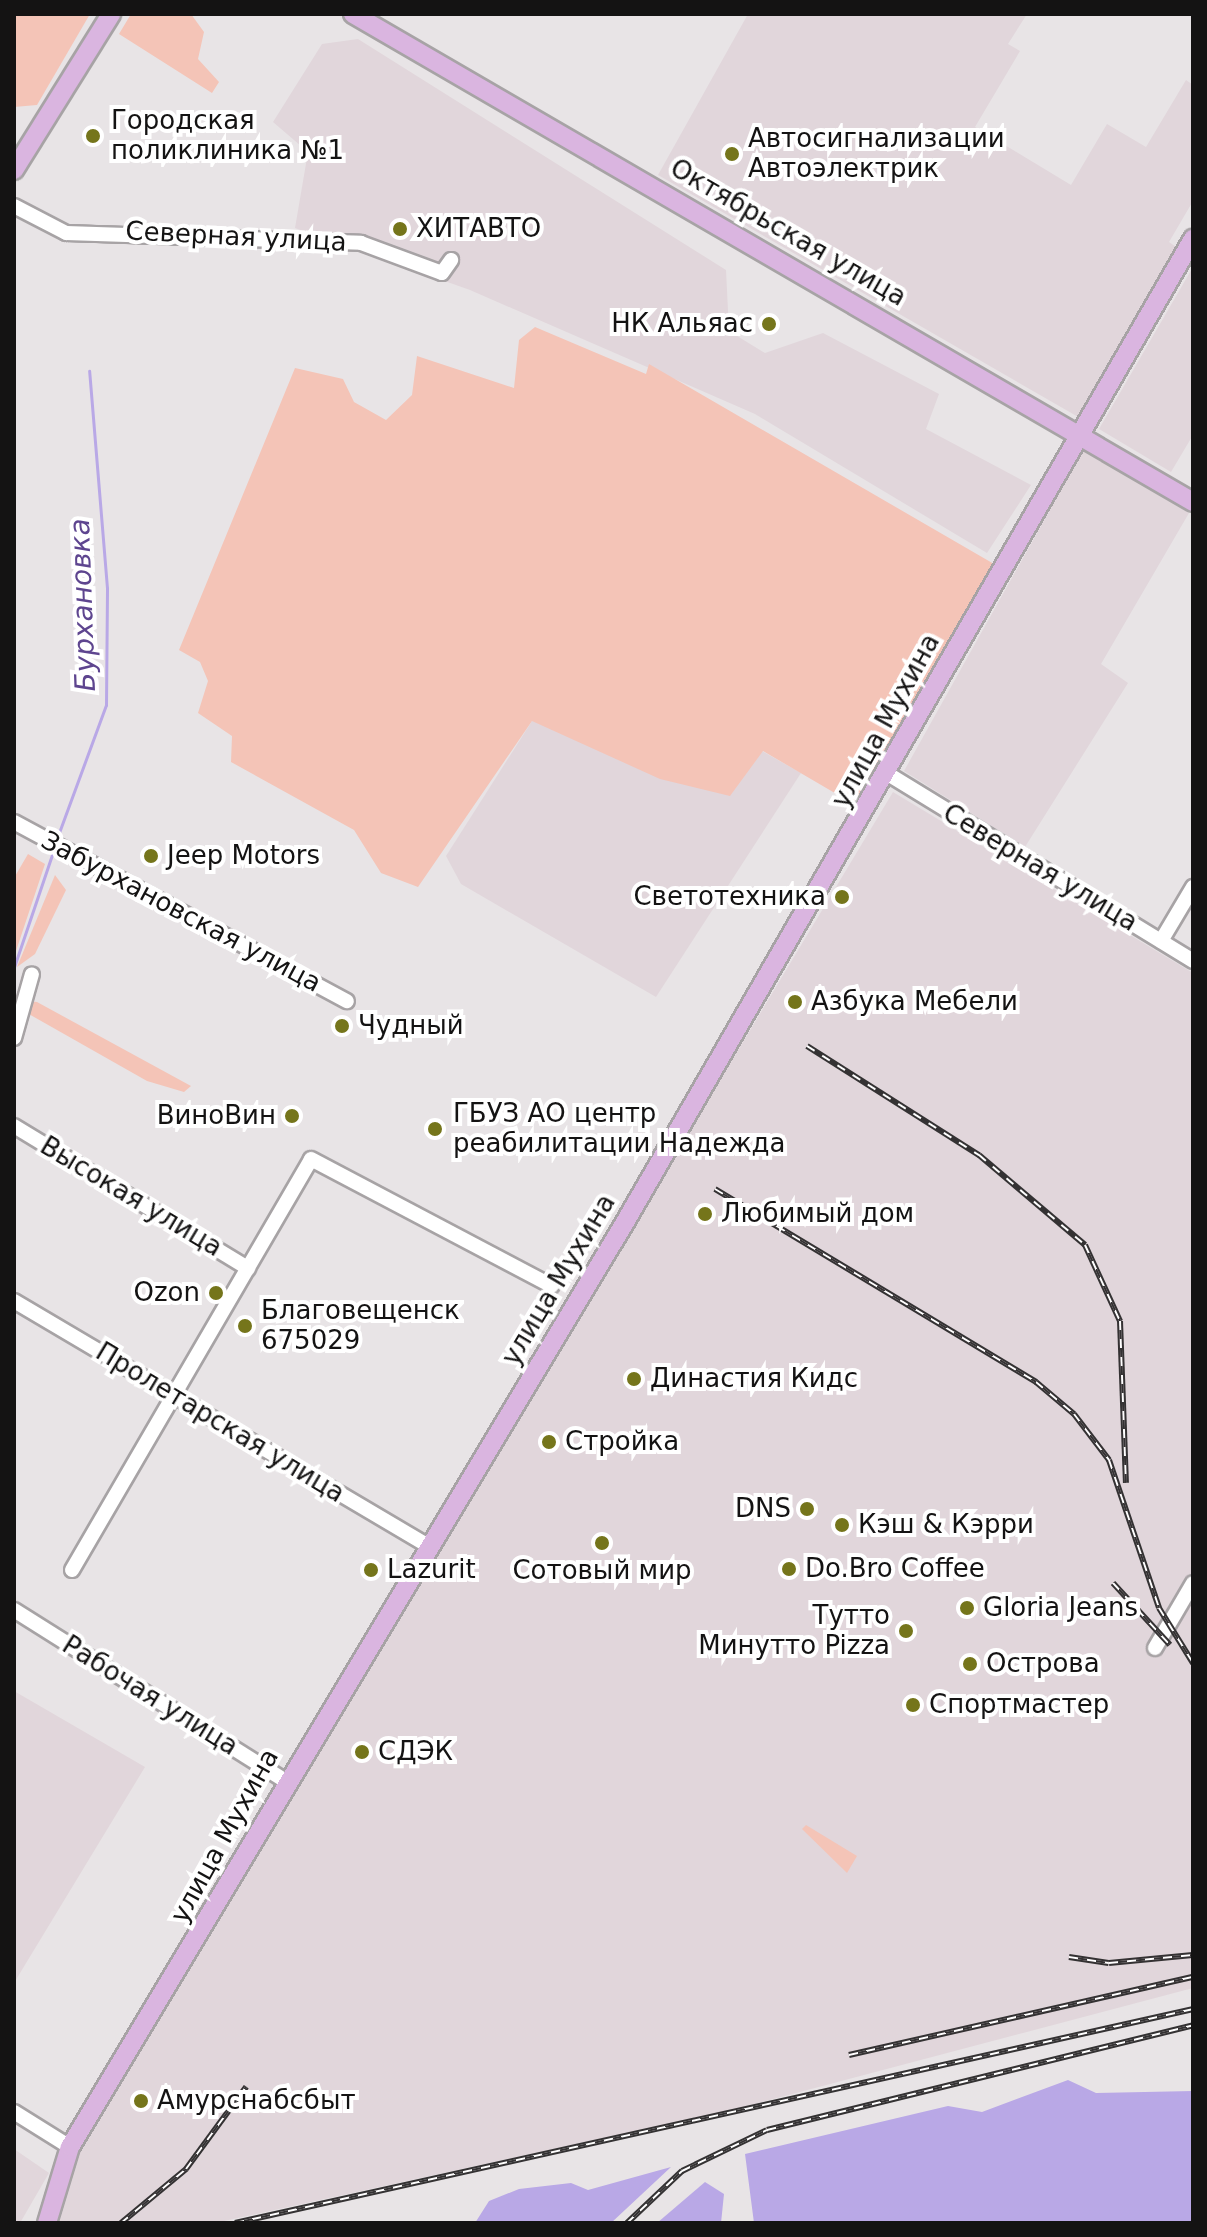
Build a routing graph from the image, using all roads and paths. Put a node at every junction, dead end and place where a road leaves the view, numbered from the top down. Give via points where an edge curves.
1 (111, 14) edge
2 (353, 14) edge
3 (14, 170) edge
4 (14, 206) edge
5 (1193, 239) edge
6 (451, 260) dead end
7 (1076, 433) junction
8 (1193, 502) edge
9 (888, 774) junction
10 (14, 822) edge
11 (1193, 887) edge
12 (1161, 941) junction
13 (1193, 961) edge
14 (32, 974) dead end
15 (347, 1001) dead end
16 (14, 1038) edge
17 (14, 1126) edge
18 (248, 1268) junction
19 (552, 1286) dead end
20 (14, 1301) edge
21 (174, 1395) junction
22 (427, 1545) junction
23 (72, 1570) dead end
24 (1193, 1583) edge
25 (14, 1610) edge
26 (1155, 1648) dead end
27 (286, 1781) junction
28 (14, 2112) edge
29 (70, 2147) junction
30 (47, 2223) edge

1 - 3 main road
2 - 7 main road, Октябрьская улица
4 - 6 street, Северная улица via 66,233 361,243 442,273
5 - 7 main road, улица Мухина
7 - 8 main road, Октябрьская улица
7 - 9 main road, улица Мухина
9 - 12 street, Северная улица
9 - 22 main road, улица Мухина
10 - 15 street, Забурхановская улица
11 - 12 street
12 - 13 street, Северная улица
14 - 16 street
17 - 18 street, Высокая улица
18 - 19 street via 311,1159
18 - 21 street
20 - 21 street, Пролетарская улица
21 - 22 street, Пролетарская улица
21 - 23 street
22 - 27 main road, улица Мухина
24 - 26 street
25 - 27 street, Рабочая улица
27 - 29 main road, улица Мухина
28 - 29 street
29 - 30 main road, улица Мухина

